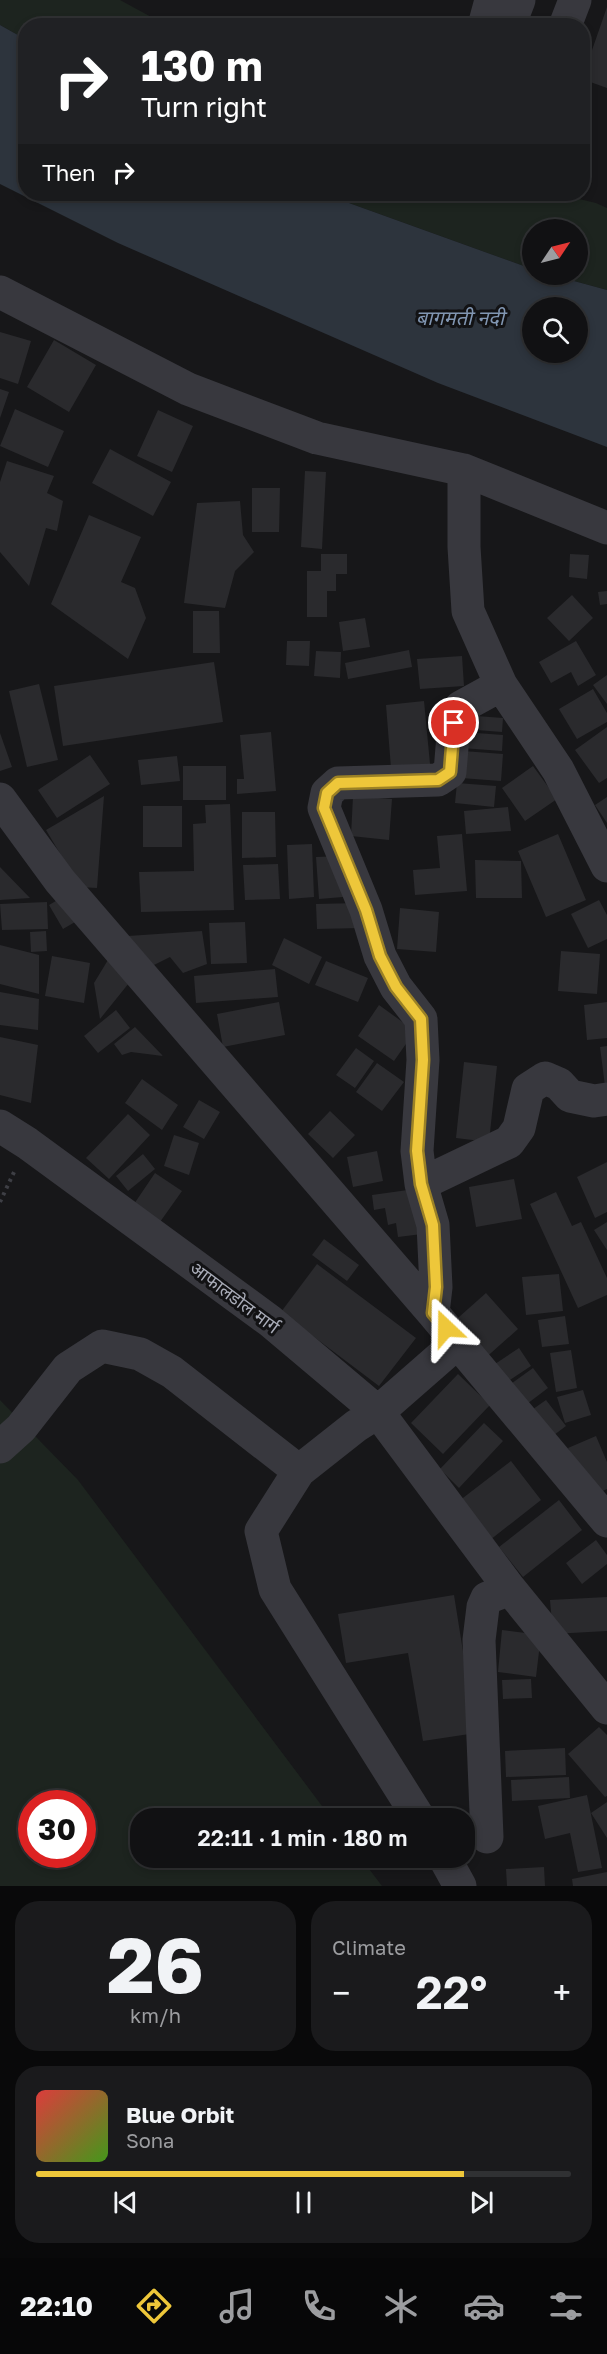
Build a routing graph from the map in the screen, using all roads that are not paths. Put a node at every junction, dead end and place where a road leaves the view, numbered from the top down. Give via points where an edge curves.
1 (491, 0) edge
2 (519, 0) edge
3 (574, 0) edge
4 (486, 18) edge
5 (512, 18) edge
6 (568, 18) edge
7 (0, 292) edge
8 (464, 470) junction
9 (607, 528) edge
10 (501, 685) junction
11 (0, 800) edge
12 (607, 866) edge
13 (607, 1099) edge
14 (0, 1126) edge
15 (421, 1184) junction
16 (433, 1313) junction
17 (458, 1342) junction
18 (378, 1412) junction
19 (0, 1448) edge
20 (299, 1471) junction
21 (607, 1521) edge
22 (510, 1590) junction
23 (607, 1708) edge
24 (413, 1808) edge
25 (487, 1837) dead end
26 (450, 1868) edge
27 (460, 1886) edge

1 - 4 street
2 - 5 street
3 - 6 street
7 - 8 street via 188,389 316,438
8 - 9 street
8 - 10 street via 468,611
10 - 12 street via 558,770
10 - 15 street via 461,707 454,723 450,772 438,780 338,783 327,793 324,808 366,910 380,956 396,987 421,1019 423,1060 417,1151
11 - 16 street via 60,882
13 - 15 street via 594,1101 570,1096 559,1084 545,1078 528,1089 519,1128 509,1142
14 - 18 street, आफालडोल मार्ग via 270,1321
15 - 16 street via 433,1225
16 - 17 street
17 - 18 street
17 - 21 street
18 - 20 street
18 - 22 street, आफालडोल मार्ग
19 - 20 street via 21,1428 68,1368 102,1346 140,1354 172,1372
20 - 24 street via 261,1531 275,1589
22 - 23 street, आफालडोल मार्ग
22 - 25 street via 487,1598 479,1640
26 - 27 street

